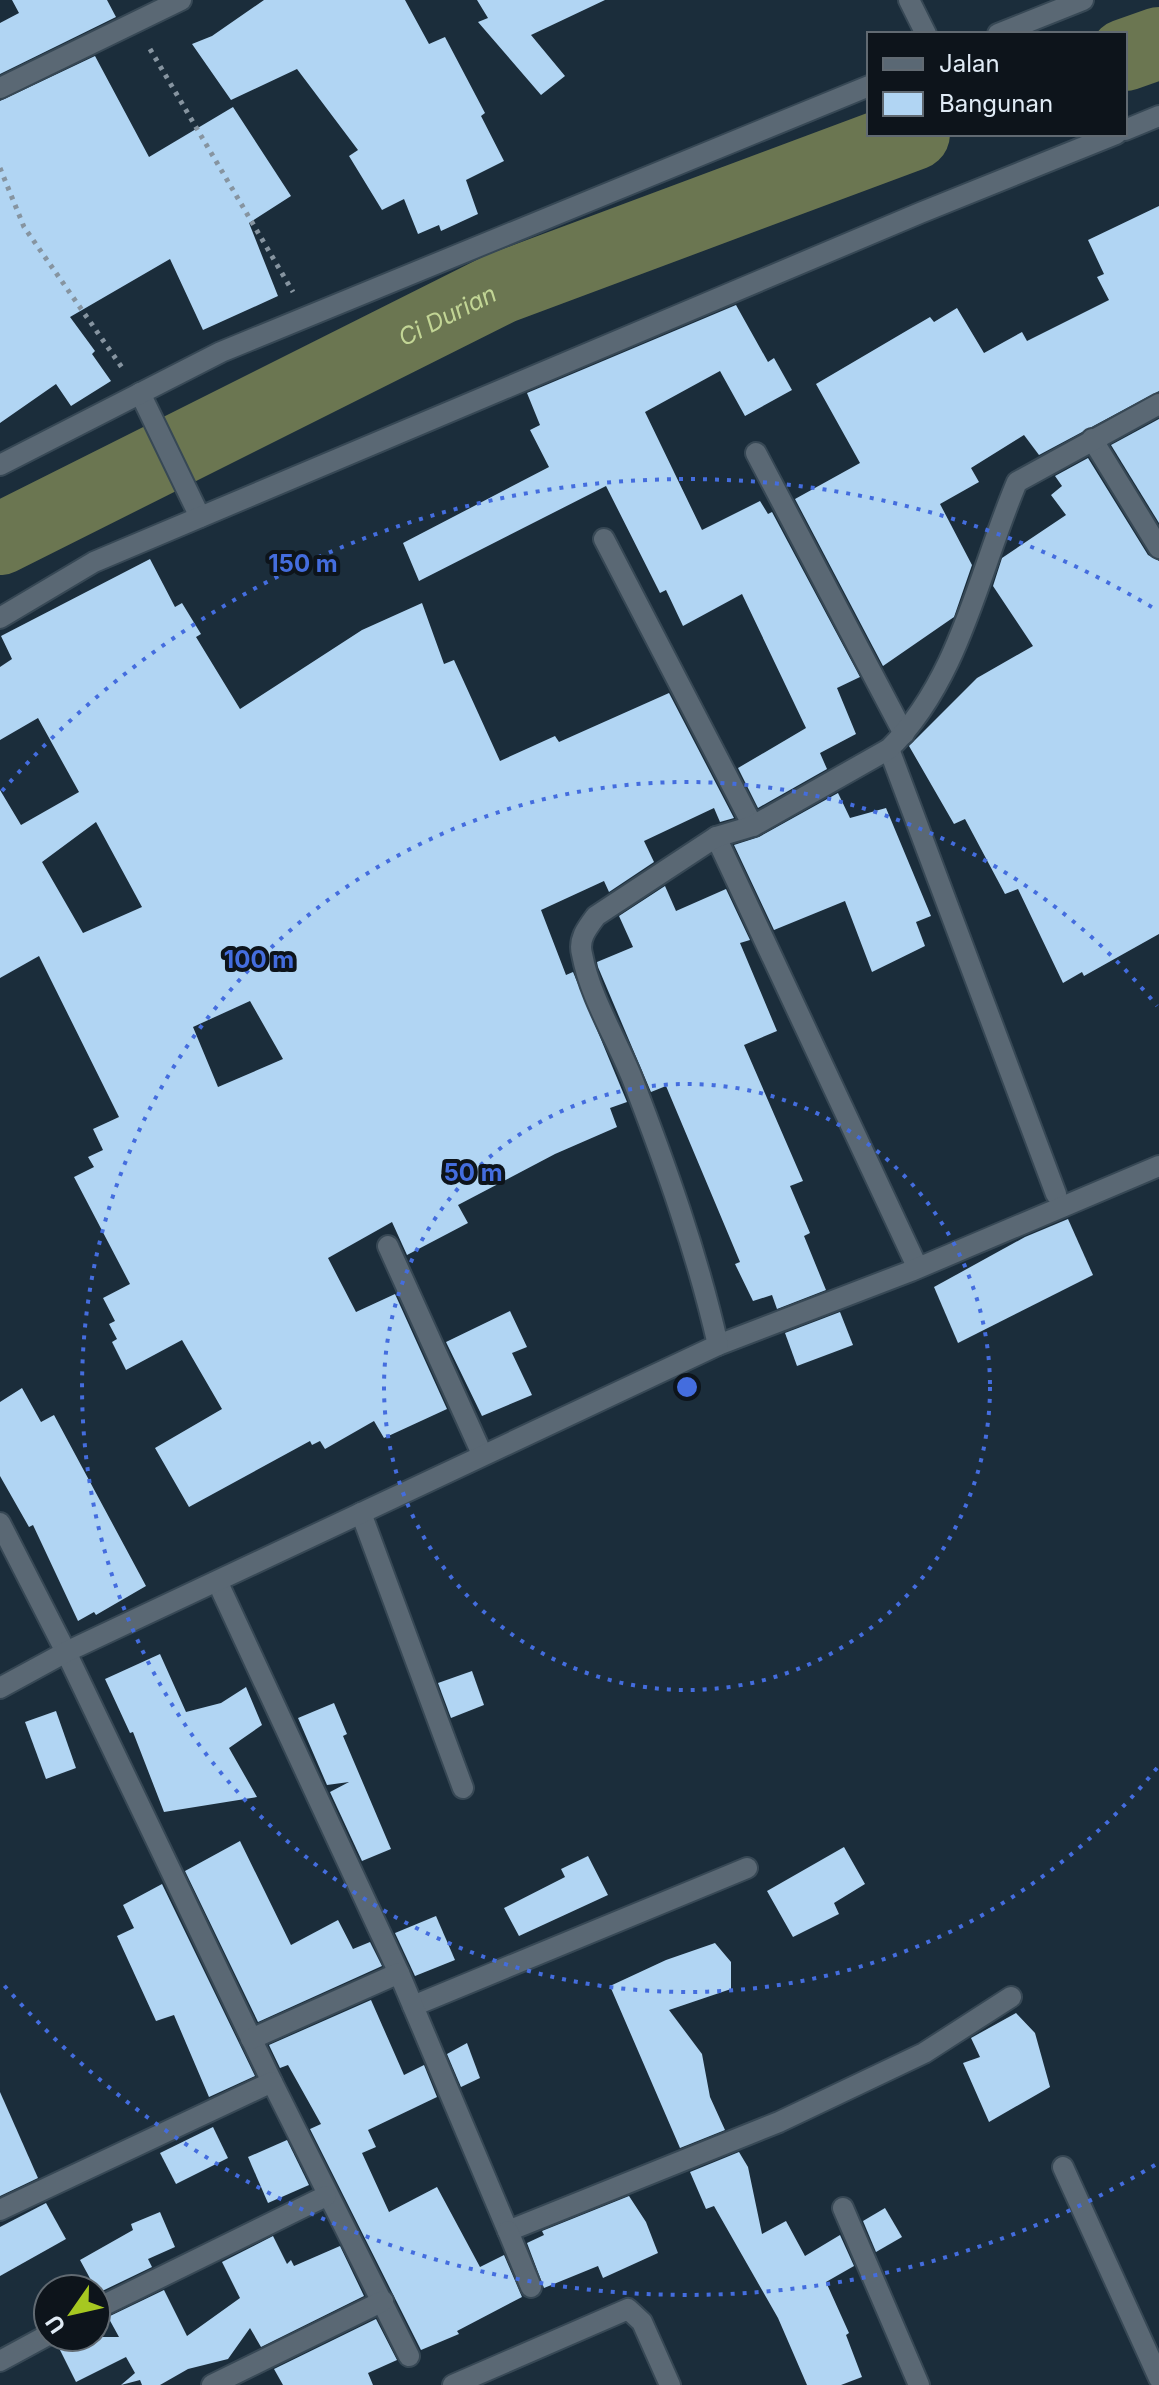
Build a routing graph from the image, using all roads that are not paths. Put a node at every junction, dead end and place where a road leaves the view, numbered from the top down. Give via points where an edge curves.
1 (181, 0) edge
2 (909, 0) edge
3 (1083, 0) edge
4 (925, 32) edge
5 (1003, 32) edge
6 (867, 87) edge
7 (0, 88) edge
8 (1159, 116) edge
9 (1127, 129) edge
10 (1111, 136) edge
11 (140, 393) junction
12 (1159, 404) edge
13 (1092, 439) junction
14 (756, 453) dead end
15 (0, 465) edge
16 (200, 517) junction
17 (604, 539) dead end
18 (1159, 548) edge
19 (0, 618) edge
20 (904, 734) junction
21 (889, 749) junction
22 (753, 826) junction
23 (716, 837) junction
24 (1159, 1166) edge
25 (1056, 1194) dead end
26 (388, 1246) dead end
27 (914, 1260) dead end
28 (718, 1345) junction
29 (482, 1454) junction
30 (361, 1513) junction
31 (0, 1523) edge
32 (218, 1583) junction
33 (66, 1652) junction
34 (0, 1688) edge
35 (463, 1788) dead end
36 (747, 1868) dead end
37 (399, 1973) junction
38 (1011, 1997) dead end
39 (413, 2006) junction
40 (251, 2039) junction
41 (272, 2082) junction
42 (1063, 2167) dead end
43 (326, 2196) junction
44 (843, 2208) dead end
45 (0, 2210) edge
46 (508, 2231) junction
47 (531, 2287) dead end
48 (112, 2301) edge
49 (383, 2301) junction
50 (32, 2344) edge
51 (409, 2356) dead end
52 (0, 2361) edge
53 (1159, 2378) edge
54 (212, 2385) edge
55 (453, 2385) edge
56 (670, 2385) edge
57 (919, 2385) edge

1 - 7 street
2 - 4 street
3 - 5 street
6 - 11 street via 221,352
8 - 9 street
10 - 16 street
11 - 15 street
11 - 16 street
12 - 13 street
13 - 18 street
13 - 20 street via 1017,482 942,675
14 - 20 street
16 - 19 street via 94,562
17 - 22 street
20 - 21 street
21 - 22 street
21 - 25 street
22 - 23 street
23 - 27 street
23 - 28 street via 596,916 583,934 581,951 699,1263
24 - 28 street via 911,1271
26 - 29 street
28 - 29 street
29 - 30 street
30 - 32 street
30 - 35 street
31 - 33 street
32 - 33 street
32 - 37 street
33 - 34 street
33 - 40 street
36 - 39 street
37 - 39 street
37 - 40 street
38 - 46 street via 924,2053 779,2122
39 - 46 street
40 - 41 street
41 - 43 street
41 - 45 street
42 - 53 street
43 - 48 street
43 - 49 street
44 - 57 street
46 - 47 street
49 - 51 street
49 - 54 street
50 - 52 street
55 - 56 street via 628,2309 642,2322

